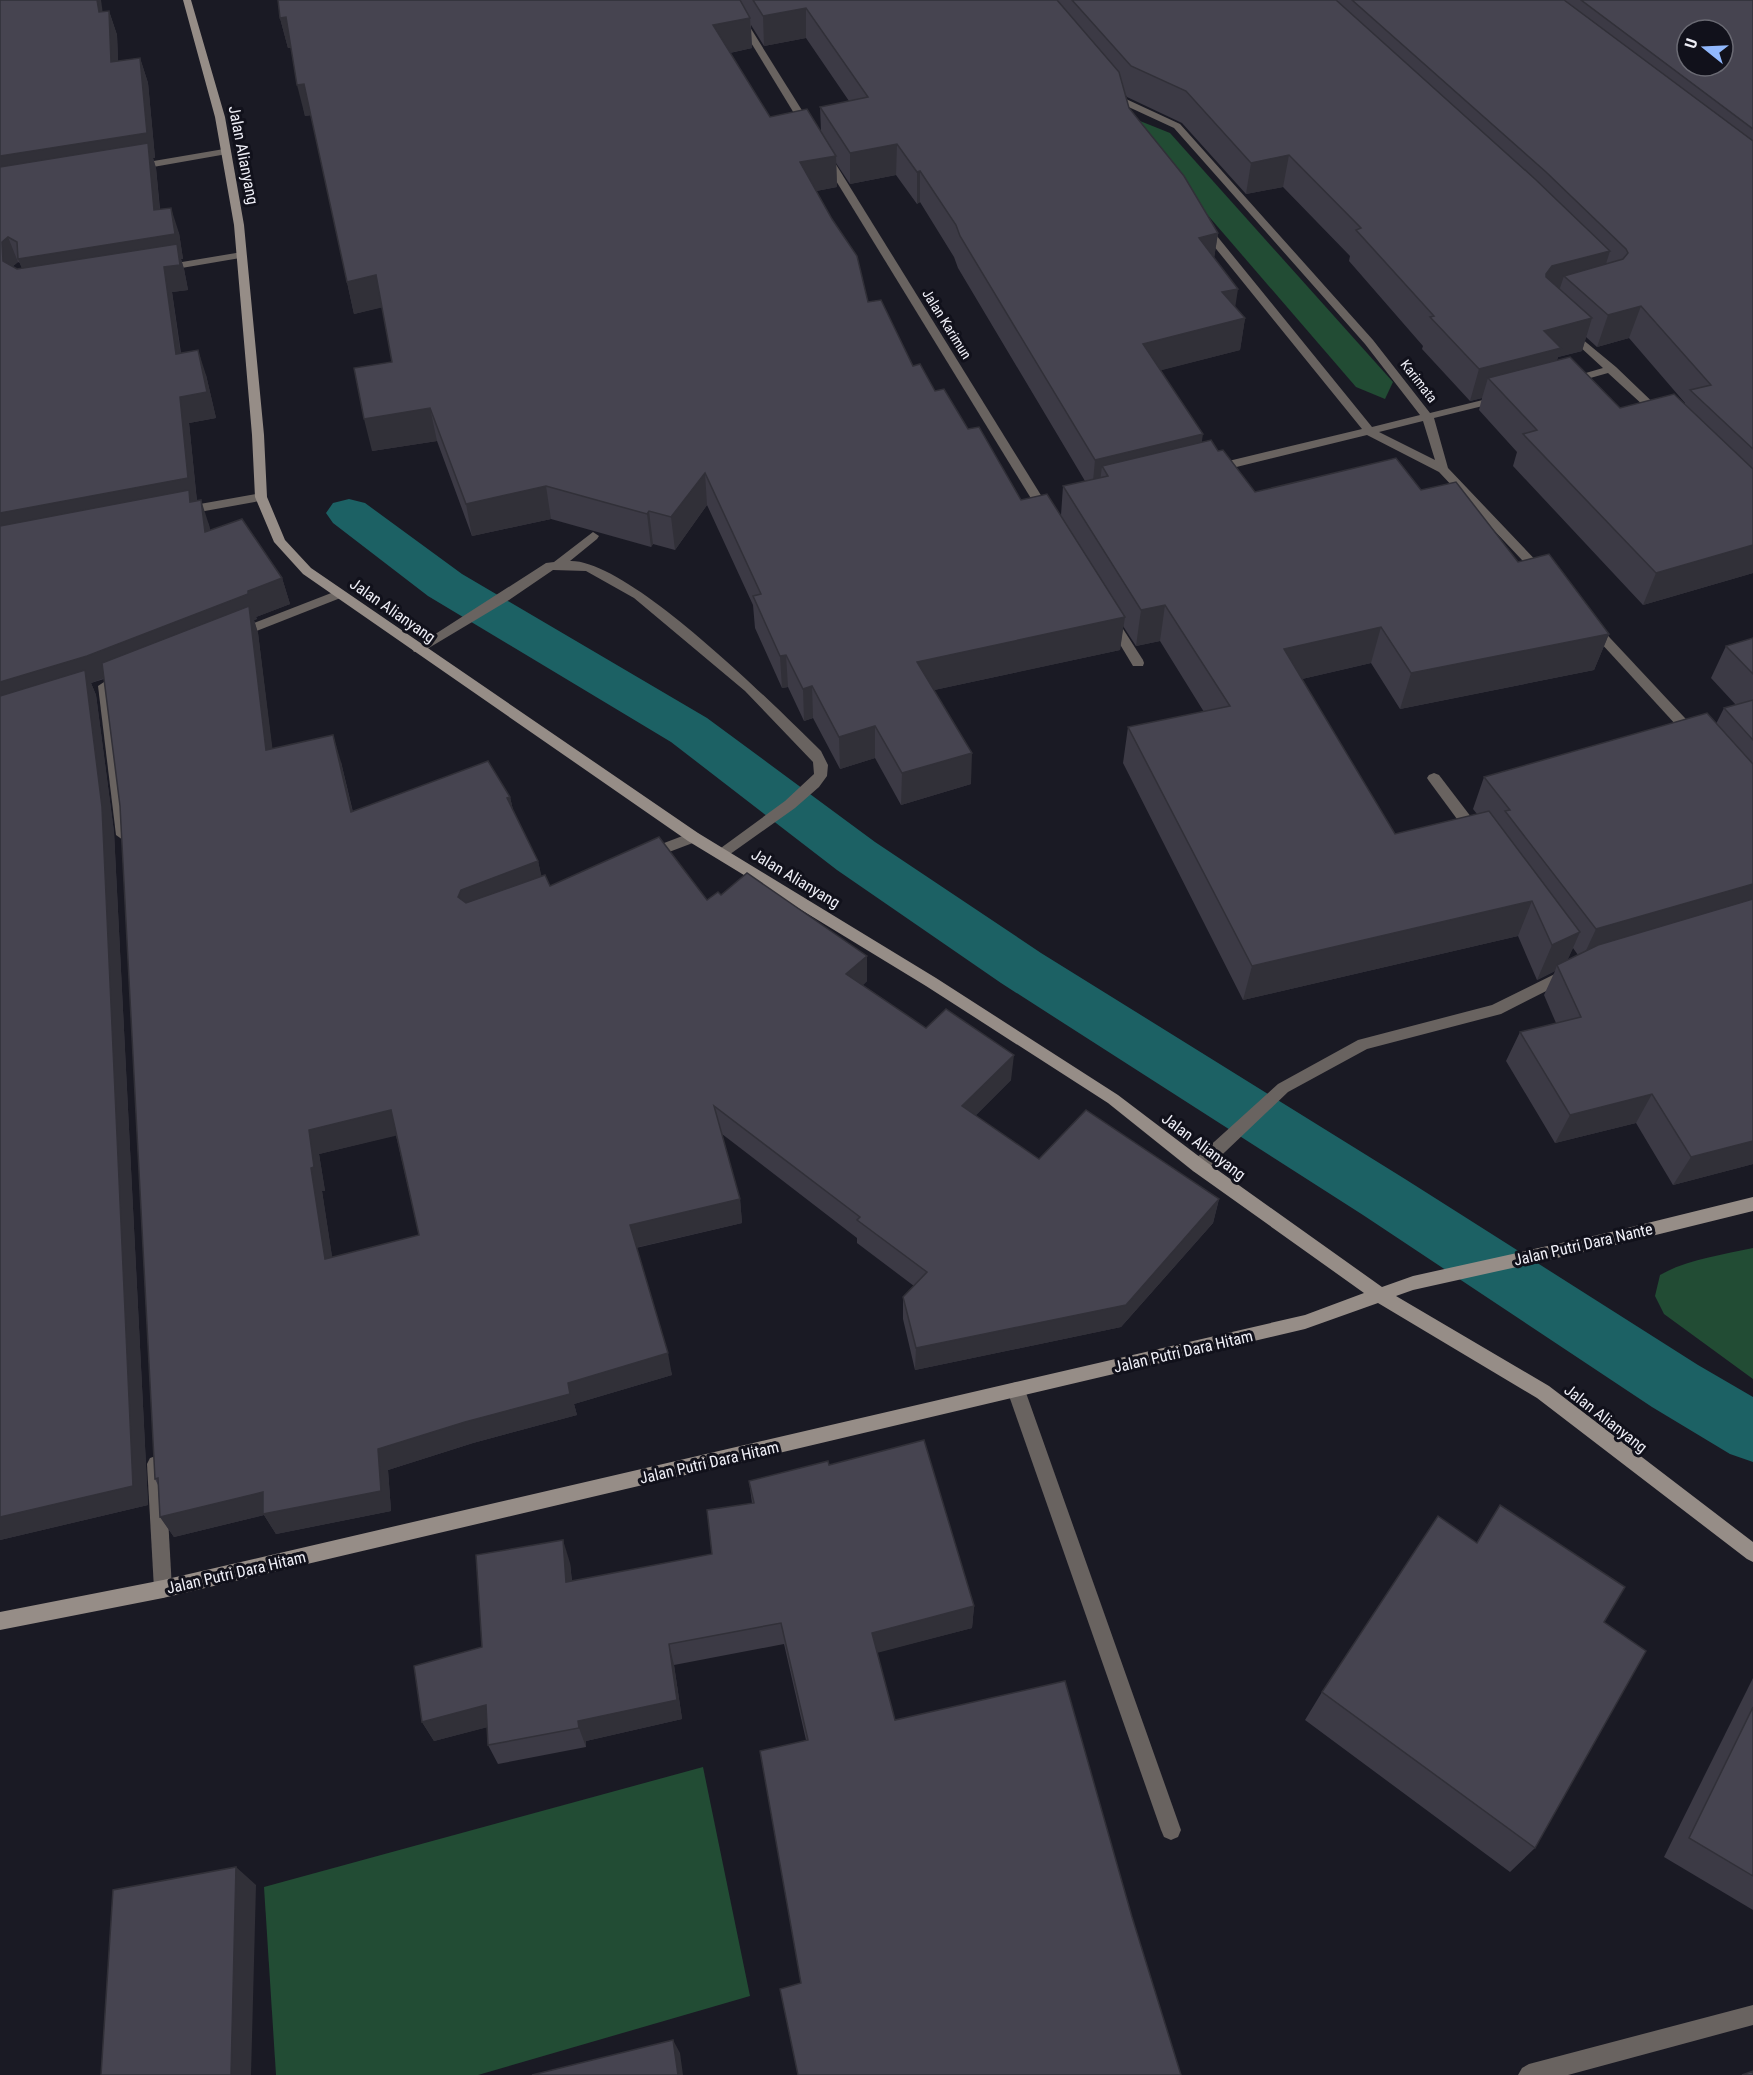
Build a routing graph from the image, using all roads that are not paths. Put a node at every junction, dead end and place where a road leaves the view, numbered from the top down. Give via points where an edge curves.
1 (187, 0) edge
2 (729, 0) edge
3 (1109, 84) edge
4 (817, 143) edge
5 (224, 152) junction
6 (824, 153) edge
7 (130, 168) edge
8 (1196, 217) edge
9 (242, 255) junction
10 (153, 270) edge
11 (1562, 324) edge
12 (1612, 369) junction
13 (1555, 384) edge
14 (1509, 396) edge
15 (1428, 418) junction
16 (1670, 425) edge
17 (1370, 432) junction
18 (1443, 469) junction
19 (1207, 471) edge
20 (261, 497) junction
21 (1049, 512) edge
22 (167, 514) edge
23 (593, 536) dead end
24 (559, 564) junction
25 (1549, 581) edge
26 (339, 594) junction
27 (1109, 615) edge
28 (1581, 615) edge
29 (221, 640) edge
30 (418, 649) junction
31 (1138, 663) dead end
32 (104, 686) edge
33 (1701, 744) edge
34 (1434, 778) dead end
35 (693, 837) junction
36 (1484, 845) edge
37 (721, 853) junction
38 (124, 856) edge
39 (638, 858) edge
40 (1574, 964) edge
41 (1199, 1166) junction
42 (1753, 1204) edge
43 (1413, 1283) joint
44 (1381, 1296) junction
45 (1016, 1390) junction
46 (155, 1448) edge
47 (1753, 1553) edge
48 (163, 1589) junction
49 (0, 1621) edge
50 (1171, 1830) dead end
51 (1753, 2015) edge
52 (1529, 2075) edge

1 - 5 street, Jalan Alianyang via 220,117
2 - 4 street
3 - 15 street, Karimata via 1124,107 1177,126 1369,342
5 - 7 street
5 - 9 street, Jalan Alianyang
6 - 21 street, Jalan Karimun
8 - 17 street
9 - 10 street
9 - 20 street, Jalan Alianyang
11 - 12 street
12 - 13 street
12 - 16 street
14 - 15 street
15 - 17 street
15 - 18 street, Karimata
17 - 18 street
17 - 19 street
18 - 25 street, Karimata
20 - 22 street
20 - 26 street, Jalan Alianyang via 280,542 307,571
23 - 24 street
24 - 30 street
24 - 37 street via 590,568 638,595 750,688 822,764 820,775 804,792
26 - 29 street
26 - 30 street, Jalan Alianyang
27 - 31 street
28 - 33 street
30 - 35 street, Jalan Alianyang
32 - 38 street
34 - 36 street
35 - 37 street, Jalan Alianyang
35 - 39 street
37 - 41 street, Jalan Alianyang via 1113,1099
40 - 41 street via 1497,1010 1363,1044 1283,1088
41 - 44 street, Jalan Alianyang
42 - 43 street, Jalan Putri Dara Nante
43 - 44 street, Jalan Putri Dara Hitam
44 - 45 street, Jalan Putri Dara Hitam via 1305,1322
44 - 47 street, Jalan Alianyang via 1543,1392
45 - 48 street, Jalan Putri Dara Hitam
45 - 50 street
46 - 48 street
48 - 49 street, Jalan Putri Dara Hitam
51 - 52 street

